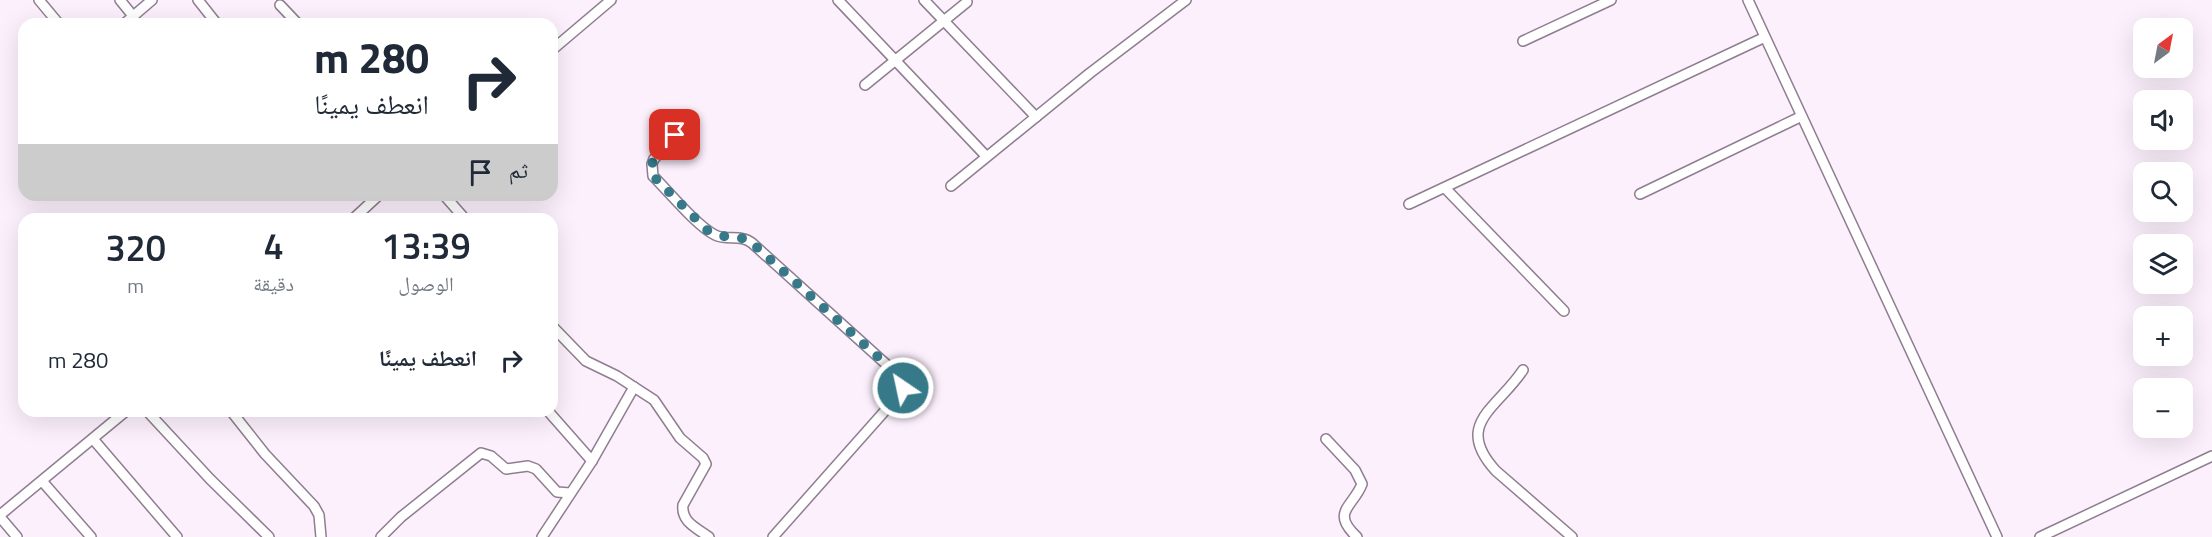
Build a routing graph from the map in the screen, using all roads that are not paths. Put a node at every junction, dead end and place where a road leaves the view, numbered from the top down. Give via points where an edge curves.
1 (39, 0) edge
2 (120, 0) edge
3 (152, 0) edge
4 (198, 0) edge
5 (611, 0) edge
6 (838, 0) edge
7 (924, 0) edge
8 (1186, 0) edge
9 (1611, 0) edge
10 (1748, 0) edge
11 (967, 2) dead end
12 (280, 5) dead end
13 (133, 16) junction
14 (54, 18) edge
15 (131, 18) edge
16 (212, 18) edge
17 (292, 18) edge
18 (944, 21) junction
19 (1764, 38) junction
20 (1522, 41) dead end
21 (558, 45) edge
22 (895, 60) junction
23 (865, 85) dead end
24 (1036, 117) junction
25 (1800, 117) junction
26 (675, 135) dead end
27 (986, 156) junction
28 (951, 186) dead end
29 (1445, 188) junction
30 (1640, 194) dead end
31 (369, 201) edge
32 (449, 201) edge
33 (1409, 204) dead end
34 (358, 213) edge
35 (460, 213) edge
36 (1564, 311) dead end
37 (558, 336) edge
38 (1523, 370) dead end
39 (634, 387) junction
40 (119, 417) edge
41 (153, 417) edge
42 (236, 417) edge
43 (553, 417) edge
44 (93, 438) junction
45 (1326, 439) dead end
46 (2212, 456) edge
47 (592, 461) junction
48 (42, 481) junction
49 (570, 493) junction
50 (0, 516) edge
51 (17, 537) edge
52 (91, 537) edge
53 (177, 537) edge
54 (269, 537) edge
55 (321, 537) edge
56 (381, 537) edge
57 (542, 537) edge
58 (710, 537) edge
59 (773, 537) edge
60 (1357, 537) edge
61 (1572, 537) edge
62 (1997, 537) edge
63 (2040, 537) edge

1 - 14 street
2 - 13 street
3 - 13 street
4 - 16 street
5 - 21 street
6 - 22 street
7 - 18 street
8 - 24 street
9 - 20 street
10 - 19 street
11 - 18 street
12 - 17 street
13 - 15 street
18 - 22 street
18 - 24 street
19 - 25 street
19 - 29 street
22 - 23 street
22 - 27 street
24 - 27 street
25 - 30 street
25 - 62 street
26 - 59 street via 654,159 653,176 707,230 716,236 743,238 752,243 903,383 883,413
27 - 28 street
29 - 33 street
29 - 36 street
31 - 34 street
32 - 35 street
37 - 39 street via 586,361
38 - 61 street via 1481,420 1477,431 1479,447 1496,471
39 - 47 street
39 - 58 street via 654,400 680,438 705,461 682,512 685,519
40 - 44 street
41 - 54 street
42 - 55 street via 314,506
43 - 47 street
44 - 48 street
44 - 53 street
45 - 60 street via 1362,484 1344,512 1345,523
46 - 63 street
47 - 49 street
48 - 50 street
48 - 52 street
49 - 56 street via 552,489 536,469 506,469 481,453
49 - 57 street
50 - 51 street

